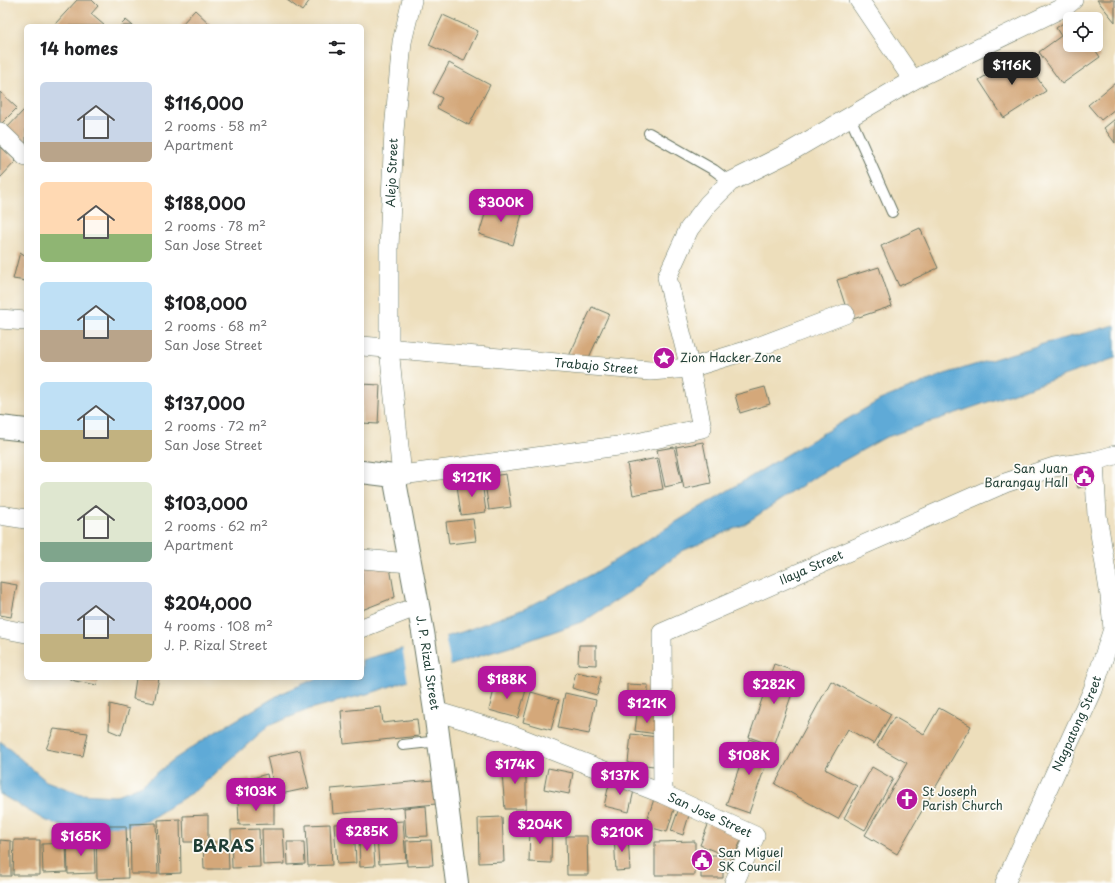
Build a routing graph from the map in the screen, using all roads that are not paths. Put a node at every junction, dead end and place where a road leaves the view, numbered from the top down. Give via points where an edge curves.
1 (412, 0) edge
2 (859, 0) edge
3 (1073, 0) edge
4 (913, 80) junction
5 (850, 117) junction
6 (0, 132) edge
7 (650, 133) dead end
8 (24, 155) edge
9 (730, 182) junction
10 (892, 212) dead end
11 (845, 314) dead end
12 (0, 319) edge
13 (24, 321) edge
14 (364, 346) edge
15 (389, 348) junction
16 (690, 368) junction
17 (0, 427) edge
18 (24, 430) edge
19 (1115, 455) edge
20 (1094, 461) junction
21 (364, 472) edge
22 (398, 476) junction
23 (0, 515) edge
24 (24, 519) edge
25 (364, 559) edge
26 (410, 563) junction
27 (418, 606) junction
28 (364, 627) edge
29 (0, 628) edge
30 (24, 633) edge
31 (434, 702) junction
32 (439, 741) junction
33 (403, 745) dead end
34 (663, 794) junction
35 (458, 883) edge
36 (734, 883) edge
37 (1005, 883) edge

1 - 15 street, Alejo Street via 402,42 394,131 389,247
2 - 4 street
3 - 4 street via 1066,6
4 - 5 street
5 - 9 street via 788,153
5 - 10 lane
6 - 8 street
7 - 9 lane
9 - 16 street via 708,204 689,229 667,277
11 - 16 street, Trabajo Street via 755,348
12 - 13 street
14 - 15 street, Trabajo Street
15 - 16 street, Trabajo Street via 650,372
15 - 22 street, Alejo Street
16 - 22 street via 702,428 633,444
17 - 18 main road
19 - 20 street, Ilaya Street
20 - 34 street, Ilaya Street via 1054,467 1005,483 662,633
20 - 37 street, Nagpatong Street via 1097,515 1113,629 1093,690
21 - 22 main road
22 - 26 main road, J. P. Rizal Street
23 - 24 street
25 - 26 street
26 - 27 main road, J. P. Rizal Street
27 - 28 street
27 - 31 main road, J. P. Rizal Street
29 - 30 street
31 - 32 main road, J. P. Rizal Street
31 - 34 street, San Jose Street via 508,734
32 - 33 lane
32 - 35 main road, J. P. Rizal Street
34 - 36 street, San Jose Street via 755,836

